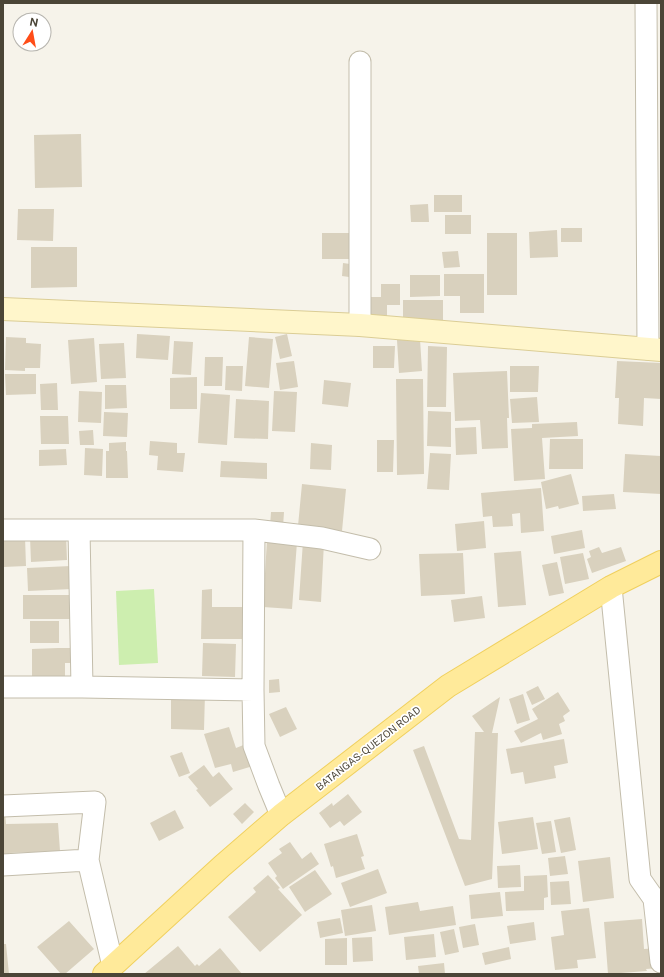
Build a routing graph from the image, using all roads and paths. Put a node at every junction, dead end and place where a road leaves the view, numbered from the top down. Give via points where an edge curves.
1 (646, 3) edge
2 (360, 62) dead end
3 (3, 309) edge
4 (360, 325) junction
5 (654, 349) edge
6 (3, 530) edge
7 (79, 530) junction
8 (254, 530) junction
9 (370, 549) dead end
10 (661, 562) edge
11 (611, 587) junction
12 (3, 687) edge
13 (82, 687) junction
14 (253, 690) junction
15 (3, 806) edge
16 (281, 815) junction
17 (88, 860) junction
18 (3, 865) edge
19 (658, 899) edge
20 (661, 962) edge
21 (109, 970) edge

1 - 5 street
2 - 4 street
3 - 4 street
4 - 5 street
6 - 7 street
7 - 8 street
7 - 13 street
8 - 9 street via 322,538
8 - 14 street
10 - 11 main road, BATANGAS-QUEZON ROAD
11 - 16 main road, BATANGAS-QUEZON ROAD via 448,686
11 - 19 street via 640,879
12 - 13 street
13 - 14 street
14 - 16 street via 254,746
15 - 17 street via 95,802
16 - 21 main road, BATANGAS-QUEZON ROAD
17 - 18 street
17 - 21 street
19 - 20 street

